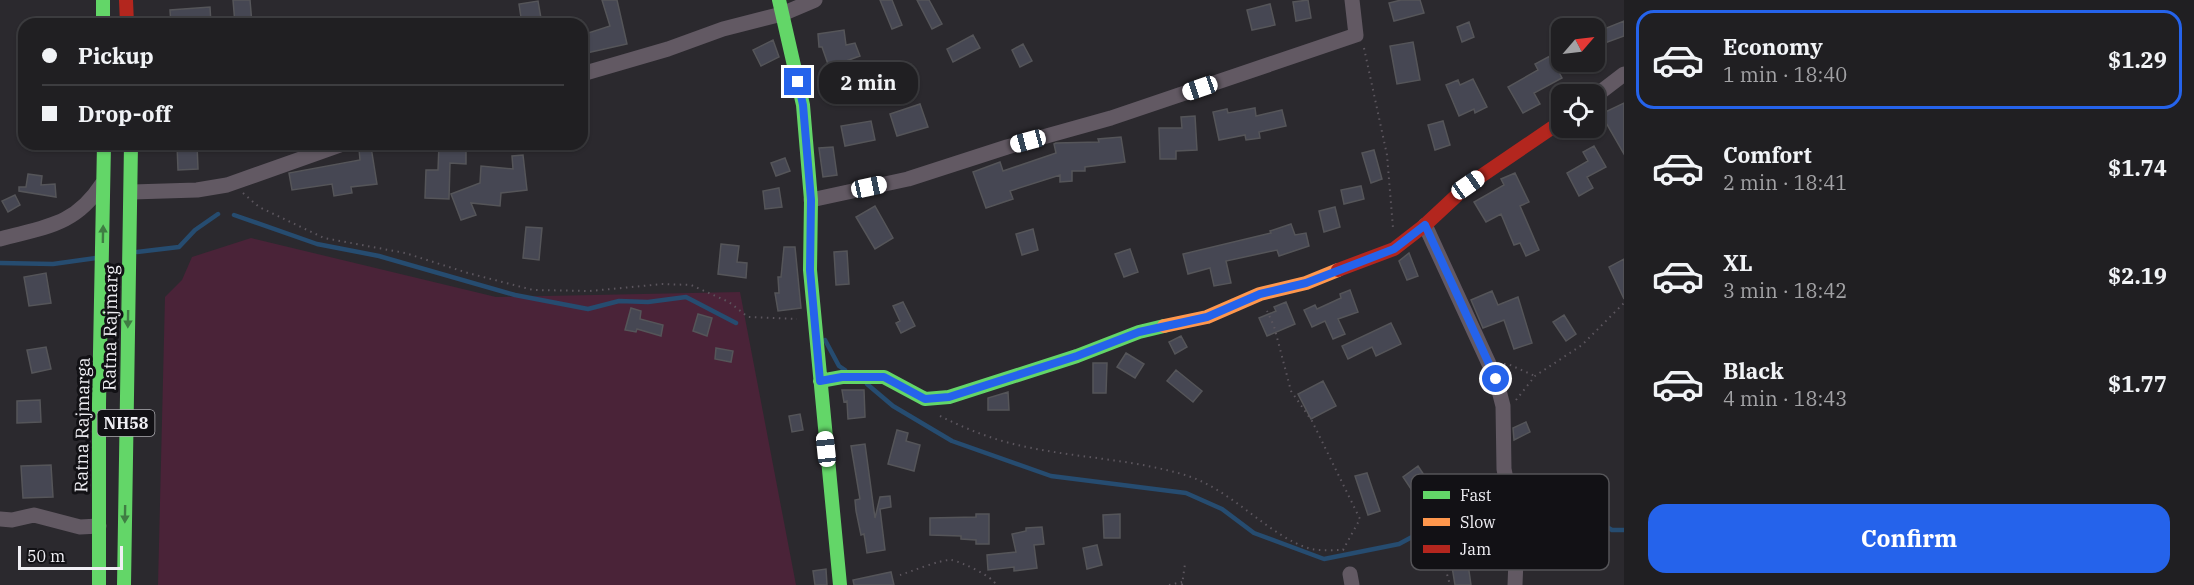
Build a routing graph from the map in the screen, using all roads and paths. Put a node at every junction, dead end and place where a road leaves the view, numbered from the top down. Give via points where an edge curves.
1 (103, 0) edge
2 (126, 0) edge
3 (815, 0) edge
4 (1352, 0) edge
5 (781, 7) edge
6 (103, 18) edge
7 (127, 18) edge
8 (1356, 35) junction
9 (588, 72) edge
10 (1624, 74) edge
11 (1605, 89) edge
12 (1551, 128) edge
13 (104, 150) edge
14 (131, 150) edge
15 (326, 150) edge
16 (105, 179) junction
17 (241, 191) dead end
18 (132, 196) junction
19 (811, 200) junction
20 (1425, 225) junction
21 (0, 239) edge
22 (1394, 249) junction
23 (103, 265) joint
24 (1260, 294) junction
25 (1624, 303) edge
26 (815, 320) junction
27 (1491, 368) junction
28 (1535, 375) junction
29 (820, 381) junction
30 (1503, 406) junction
31 (938, 415) dead end
32 (1505, 474) edge
33 (0, 519) edge
34 (99, 526) junction
35 (1185, 564) dead end
36 (1446, 570) edge
37 (1516, 570) edge
38 (900, 575) dead end
39 (1182, 584) edge
40 (99, 585) edge
41 (124, 585) edge
42 (840, 585) edge
43 (996, 585) edge
44 (1169, 585) edge
45 (1450, 585) edge
46 (1515, 585) edge

1 - 6 main road
2 - 7 main road
3 - 5 street
4 - 8 street
5 - 9 street via 668,49
5 - 19 main road via 803,105
8 - 19 street via 1111,118 908,179
8 - 22 path via 1365,51 1387,155
10 - 11 street
12 - 20 main road via 1468,185
13 - 16 main road, Ratna Rajmarg / NH58
14 - 18 main road, Ratna Rajmarg / NH58
15 - 18 street via 227,185
16 - 21 street via 79,212 56,224
23 -> 16 main road, Ratna Rajmarg / NH58
17 - 26 path via 259,207 324,238 405,253 533,290 691,285 729,302 748,316
18 -> 41 main road, Ratna Rajmarg / NH58
19 - 26 main road via 810,270
20 - 22 main road
20 - 27 street
22 - 24 main road via 1306,283
23 - 34 main road, Ratna Rajmarga / NH58
24 - 29 main road via 1207,317 1139,332 949,397 925,399 884,377
24 - 31 path via 1274,326 1291,391 1312,421 1360,519 1343,550 1312,549 1284,535 1227,495 1186,475 1022,446 966,429
25 - 28 path via 1582,345
26 - 29 main road
27 - 28 path via 1508,363
27 - 30 street
28 - 30 path via 1515,402
29 - 42 main road
30 - 32 street
33 - 34 street via 34,515 80,527
34 - 40 main road, Ratna Rajmarga / NH58
35 - 39 path
36 - 45 path
37 - 46 street
38 - 43 path via 951,560 995,580
39 - 44 path

